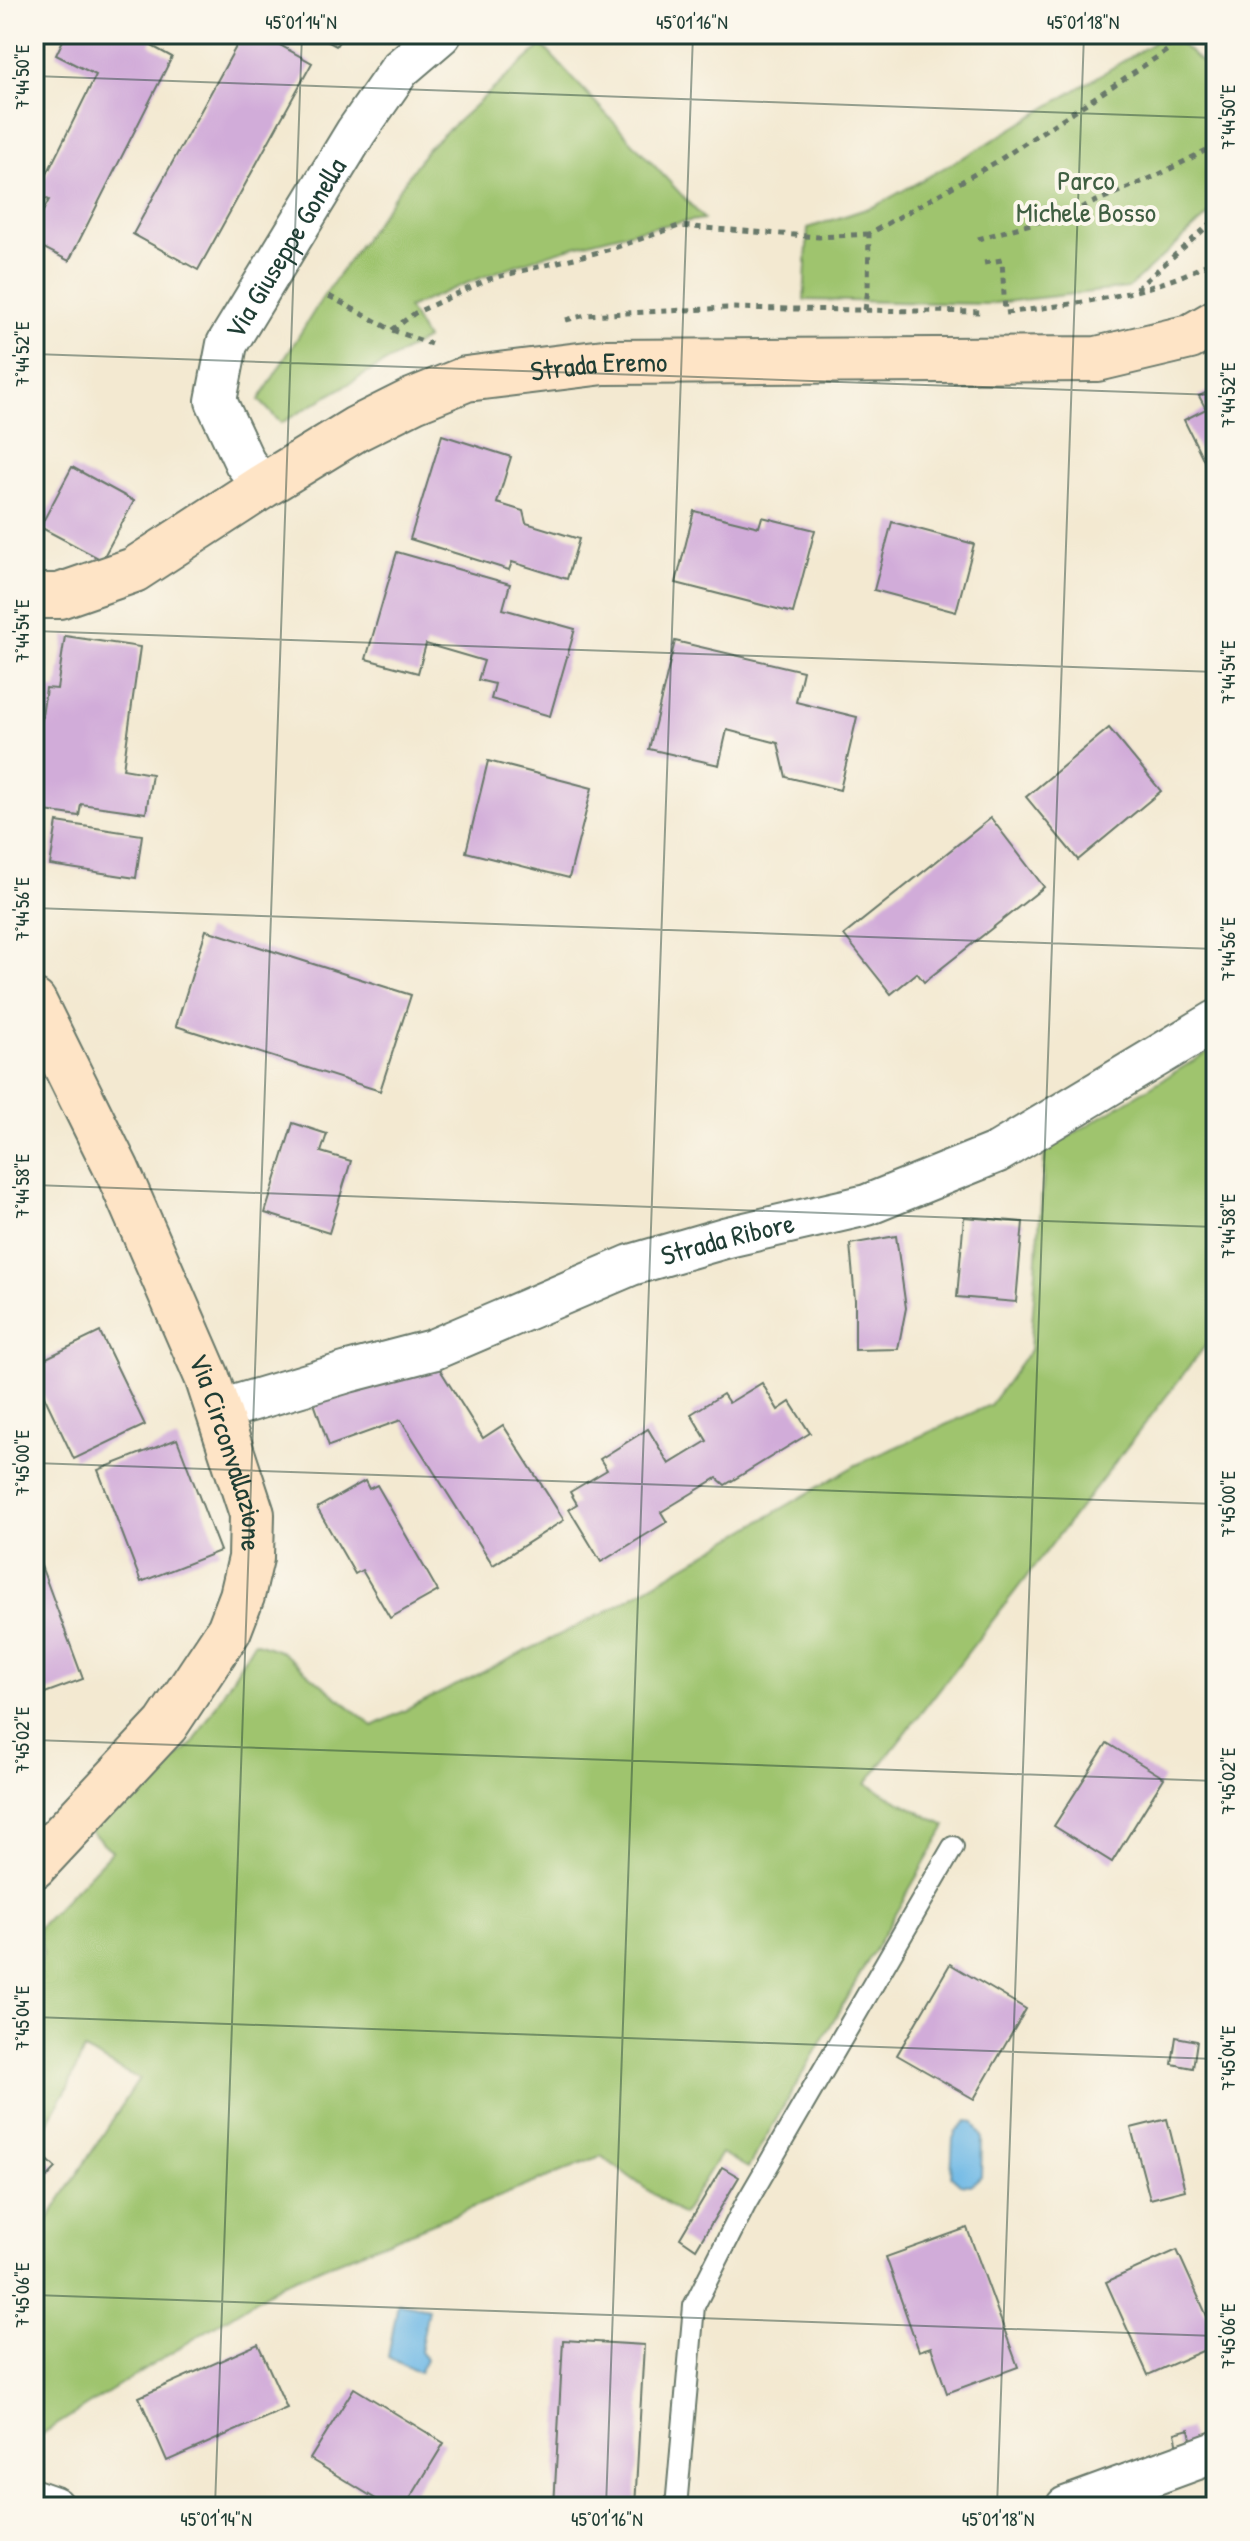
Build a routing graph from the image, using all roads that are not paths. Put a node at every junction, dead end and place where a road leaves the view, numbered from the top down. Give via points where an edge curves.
1 (441, 34) edge
2 (1216, 322) edge
3 (263, 486) junction
4 (34, 596) edge
5 (34, 1002) edge
6 (1216, 1021) edge
7 (217, 1411) junction
8 (953, 1847) dead end
9 (34, 1866) edge
10 (1216, 2452) edge
11 (34, 2500) edge
12 (54, 2507) edge
13 (676, 2507) edge
14 (1066, 2507) edge

1 - 3 street, Via Giuseppe Gonella via 400,69 356,132 227,344 216,401 245,463
2 - 3 main road, Strada Eremo via 1190,337 1097,359 604,362 466,379 356,429
3 - 4 main road, Strada Eremo via 134,570 59,596
5 - 7 main road, Via Circonvallazione via 117,1170
6 - 7 street, Strada Ribore via 998,1152 867,1205 631,1265 432,1350
7 - 9 main road, Via Circonvallazione via 252,1514 251,1558 229,1630 166,1725
8 - 13 lane via 745,2205 694,2306
10 - 14 street
11 - 12 street

